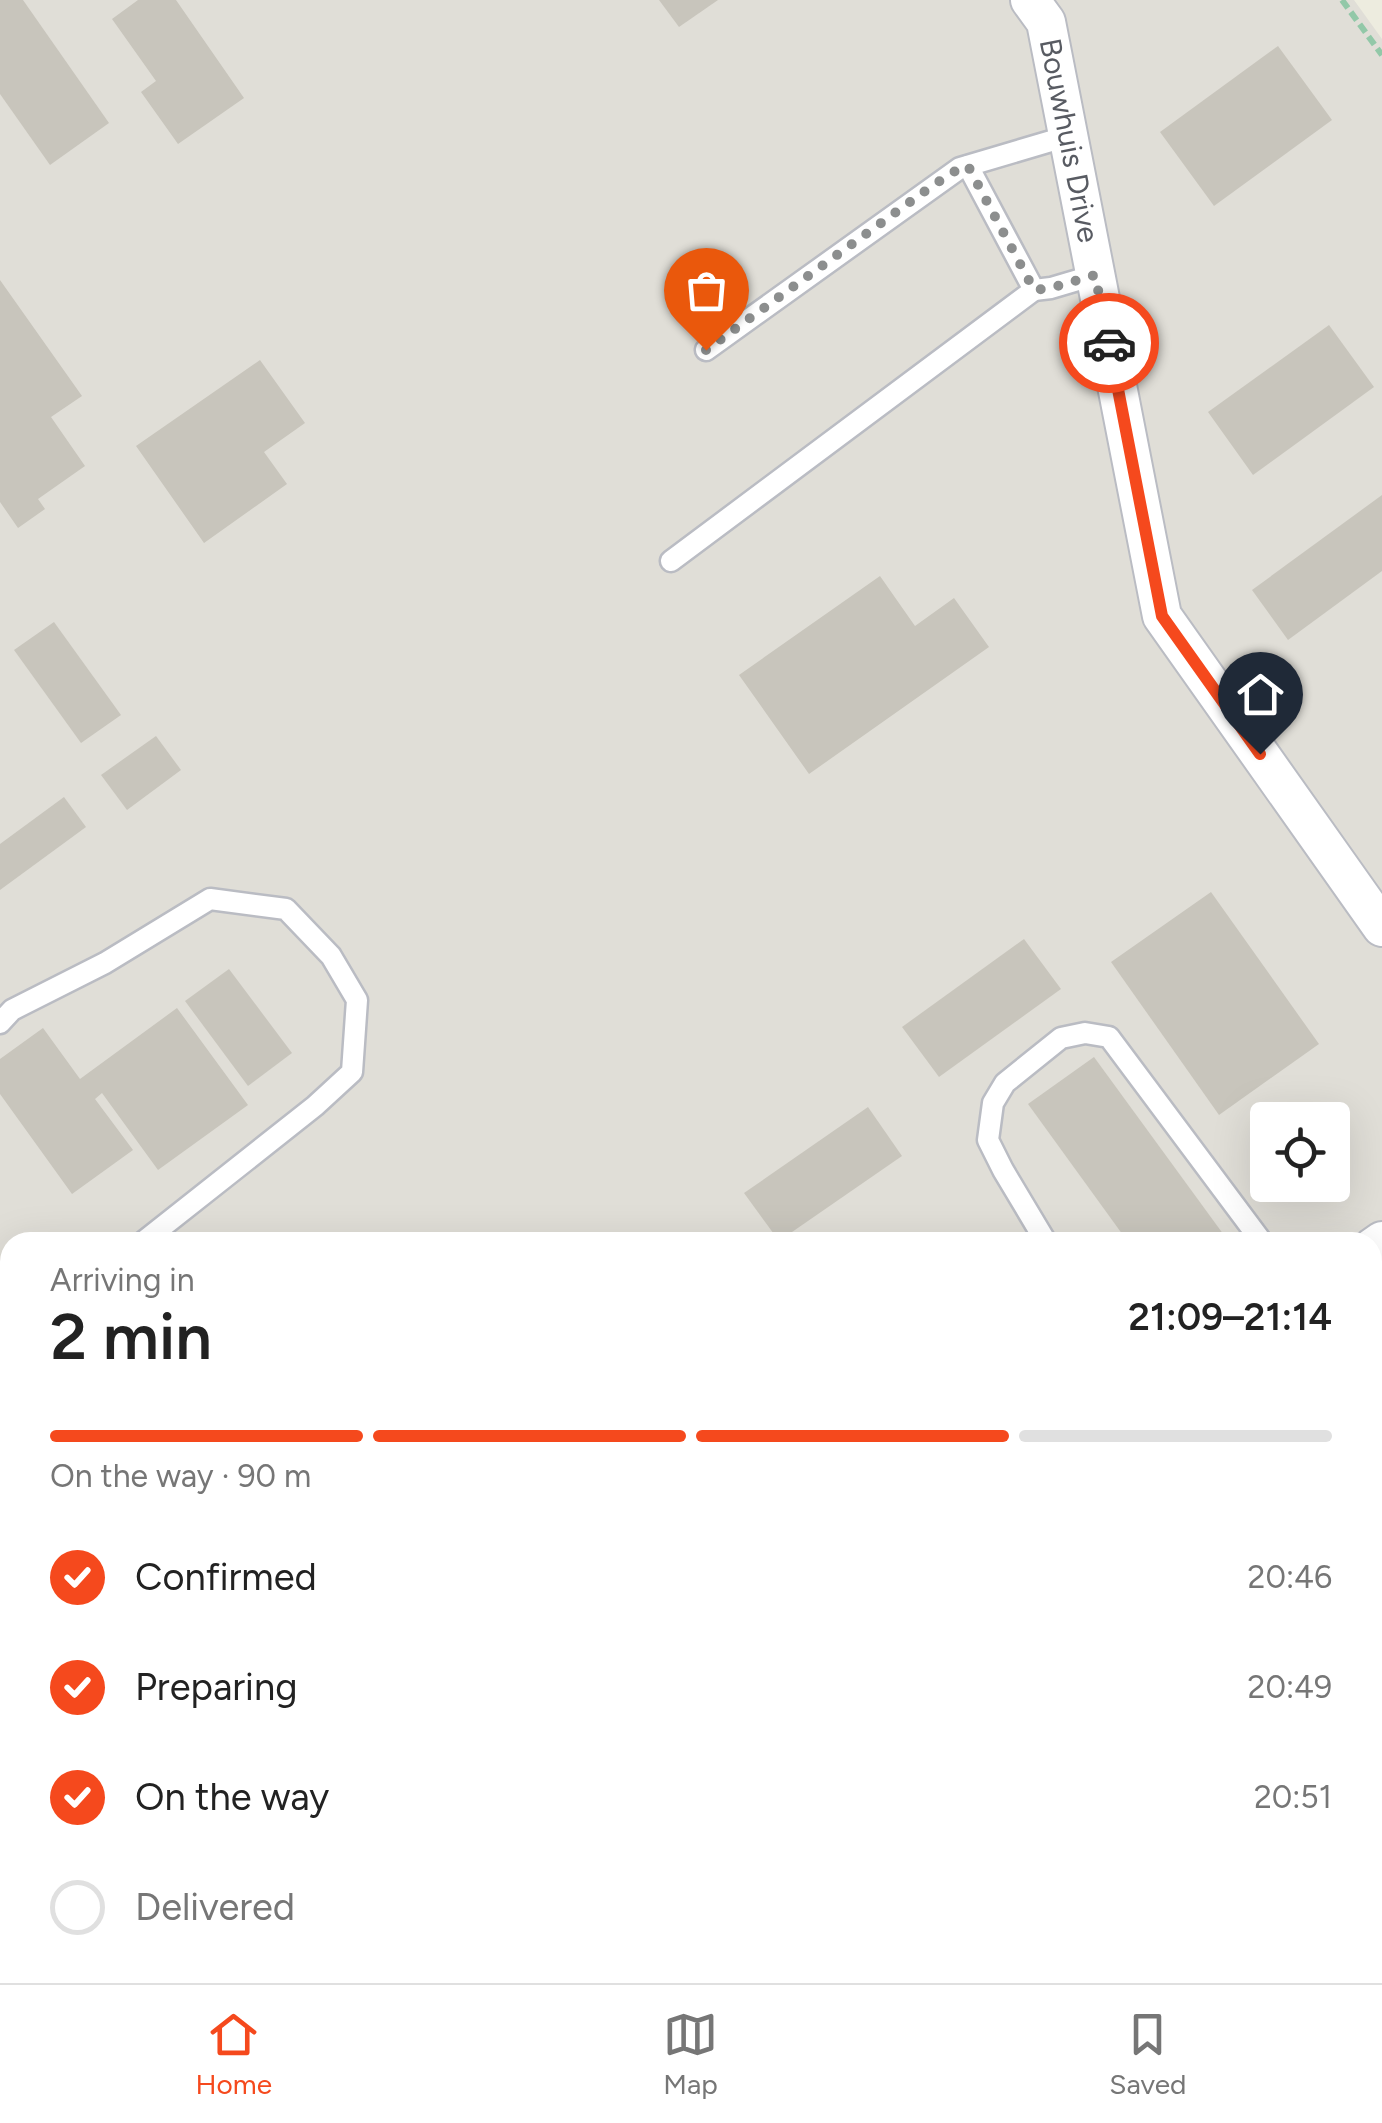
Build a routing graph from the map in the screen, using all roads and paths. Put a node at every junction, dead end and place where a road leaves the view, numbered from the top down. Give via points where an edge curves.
1 (1030, 0) edge
2 (1342, 0) edge
3 (1382, 56) edge
4 (1068, 136) junction
5 (968, 166) junction
6 (1095, 275) junction
7 (1034, 290) junction
8 (706, 350) dead end
9 (671, 562) dead end
10 (1382, 927) edge
11 (0, 1023) edge
12 (156, 1232) edge
13 (1040, 1232) edge
14 (1255, 1232) edge

1 - 4 street, Bouwhuis Drive via 1046,22
2 - 3 path
4 - 5 lane
4 - 6 street, Bouwhuis Drive
5 - 7 lane
5 - 8 lane
6 - 7 lane
6 - 10 street, Bouwhuis Drive via 1162,616
7 - 9 lane
11 - 12 lane via 12,1010 210,899 286,909 331,956 357,1000 352,1072
13 - 14 lane via 988,1140 993,1103 1005,1083 1061,1038 1085,1032 1109,1037

